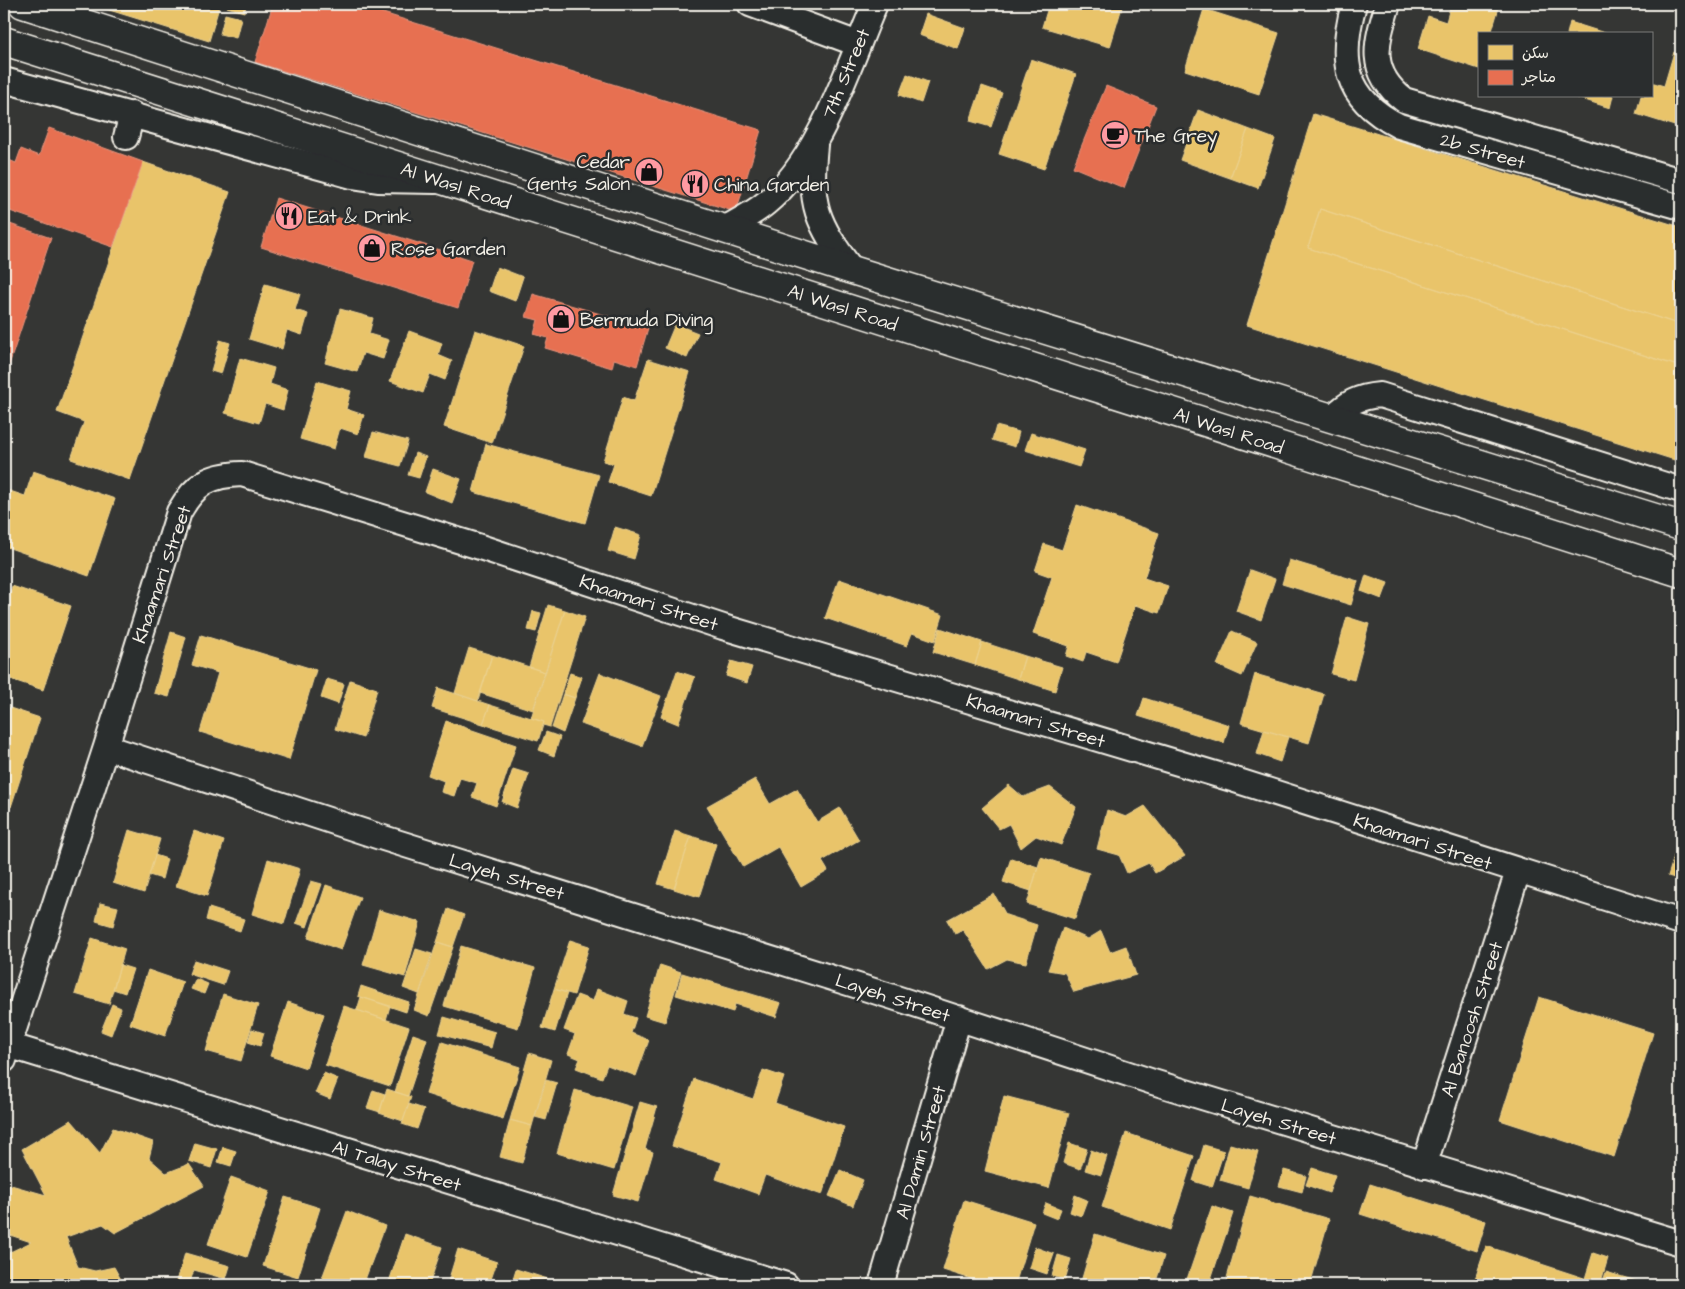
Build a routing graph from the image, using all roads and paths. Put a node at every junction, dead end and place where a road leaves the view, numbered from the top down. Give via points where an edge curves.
1 (24, 4) edge
2 (750, 4) edge
3 (875, 4) edge
4 (1354, 4) edge
5 (1388, 4) edge
6 (4, 41) edge
7 (858, 44) junction
8 (4, 80) edge
9 (132, 114) junction
10 (126, 137) dead end
11 (816, 143) junction
12 (444, 181) junction
13 (1681, 181) edge
14 (1681, 207) edge
15 (724, 229) junction
16 (852, 270) junction
17 (1332, 418) junction
18 (1681, 490) edge
19 (1681, 526) edge
20 (1681, 573) edge
21 (106, 747) junction
22 (1518, 871) junction
23 (1681, 922) edge
24 (959, 1018) junction
25 (6, 1053) edge
26 (1424, 1166) junction
27 (1681, 1243) edge
28 (786, 1285) edge
29 (881, 1285) edge

1 - 15 main road, Al Wasl Road
2 - 7 street
3 - 7 street, 7th Street
4 - 14 street, 2b Street via 1347,29 1346,59 1352,80 1363,100 1386,119 1399,126
5 - 13 street, 2b Street via 1379,34 1377,60 1380,72 1404,100
6 - 12 main road, Al Wasl Road
7 - 11 street, 7th Street
8 - 9 street
9 - 10 street
9 - 12 street via 352,176 405,182
11 - 15 street, 7th Street via 767,203
11 - 16 street, 7th Street via 812,178 817,213 831,243
12 - 20 main road, Al Wasl Road
15 - 16 main road, Al Wasl Road
16 - 17 main road, Al Wasl Road
17 - 18 street via 1344,405 1361,397 1380,395
17 - 19 main road, Al Wasl Road
21 - 22 street, Khaamari Street via 179,512 189,495 204,482 222,474 242,474 724,627 1204,770
21 - 24 street, Layeh Street via 377,836
21 - 25 street, Khaamari Street
22 - 23 street, Khaamari Street
22 - 26 street, Al Banoosh Street
24 - 26 street, Layeh Street
24 - 29 street, Al Damin Street
25 - 28 street, Al Talay Street
26 - 27 street, Layeh Street

